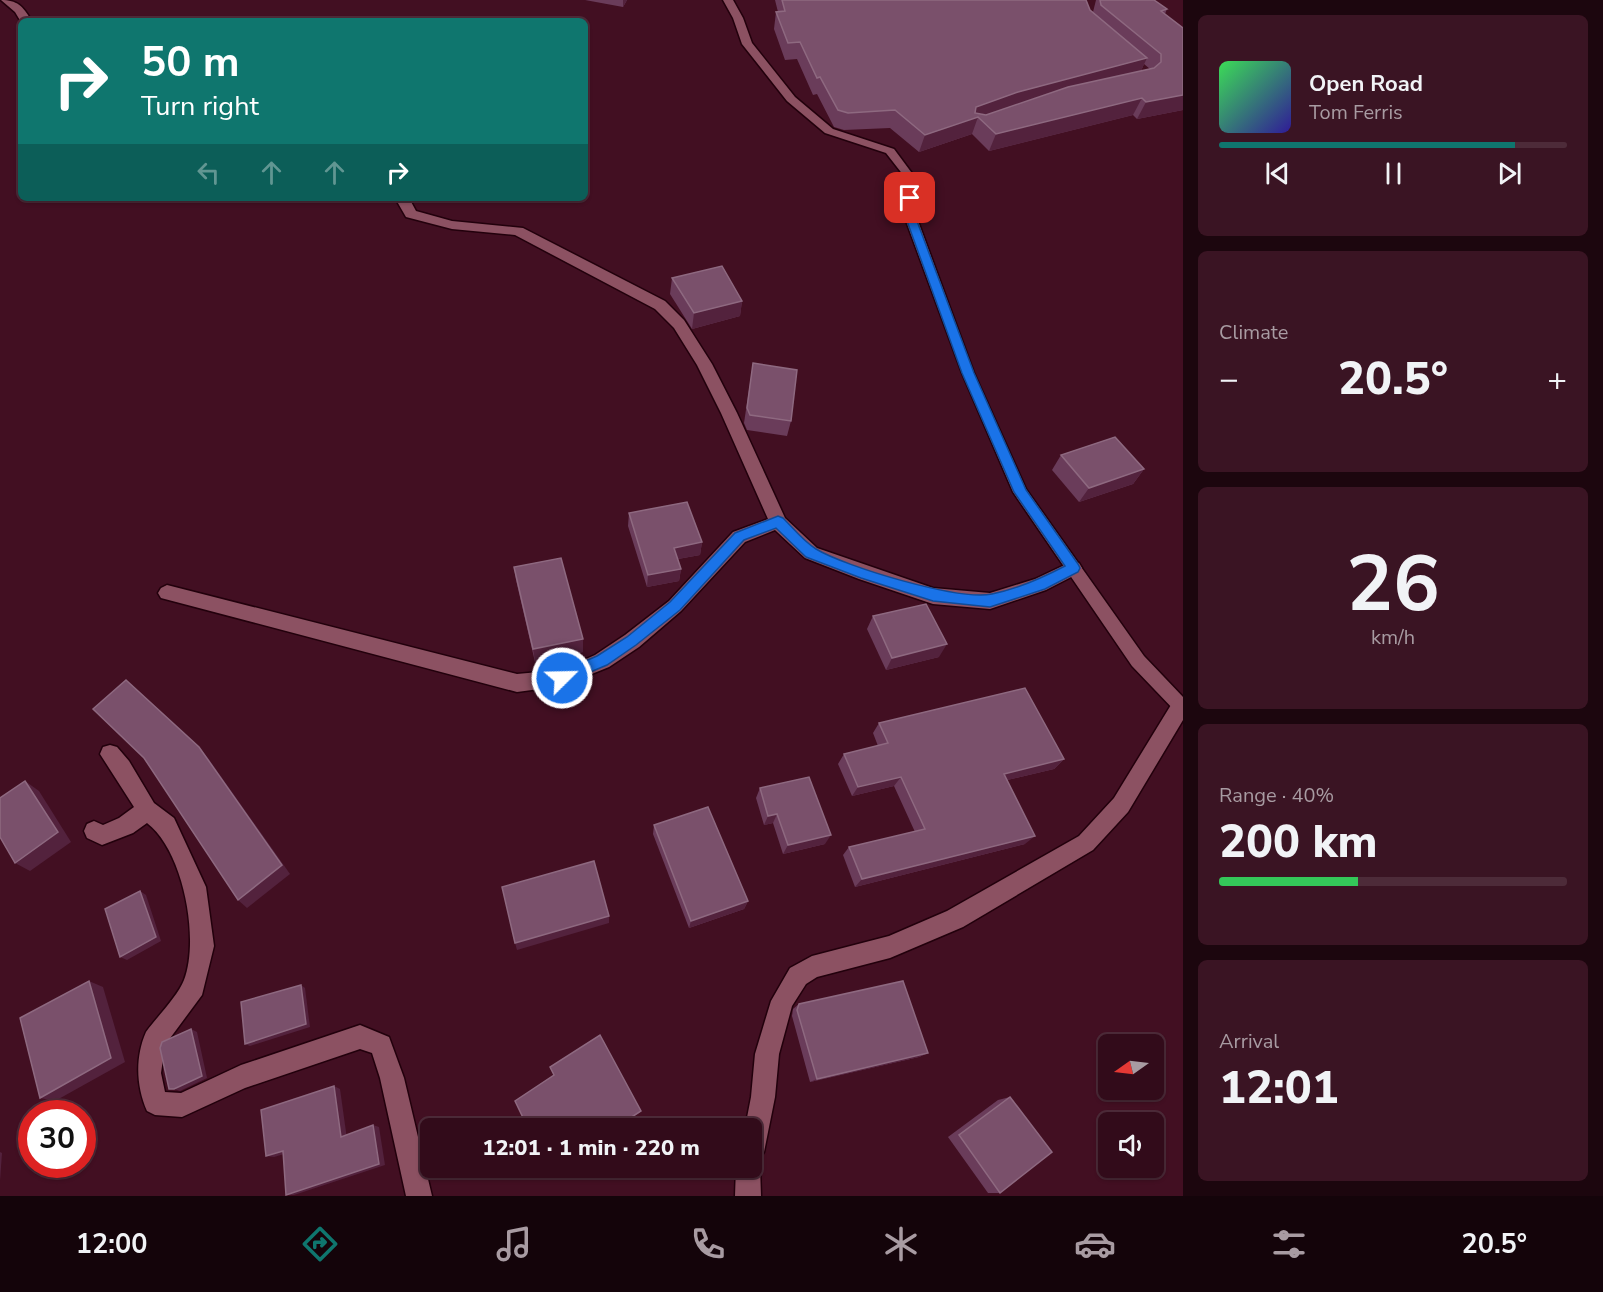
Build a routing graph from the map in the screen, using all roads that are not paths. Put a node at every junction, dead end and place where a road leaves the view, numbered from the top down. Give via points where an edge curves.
1 (6, 0) edge
2 (728, 0) edge
3 (24, 18) edge
4 (404, 201) edge
5 (778, 522) junction
6 (1073, 568) junction
7 (167, 593) dead end
8 (1182, 707) edge
9 (110, 754) dead end
10 (147, 810) junction
11 (94, 831) dead end
12 (759, 1118) edge
13 (748, 1178) edge
14 (418, 1196) edge
15 (748, 1196) edge

1 - 3 street
2 - 6 lane via 747,44 791,99 829,131 890,151 909,176 912,221 968,373 1020,492
4 - 5 street via 411,214 429,220 518,231 660,305 679,324 704,364
5 - 6 street via 811,553 933,596 990,601 1040,585
5 - 7 street via 739,537 675,606 602,661 562,678 518,684
6 - 8 lane via 1138,661
8 - 12 street via 1122,805 1086,843 955,919 890,947 812,967 798,976 782,1001 767,1054
9 - 10 street
10 - 11 street via 126,826 102,835
10 - 14 street via 167,825 195,887 203,946 194,987 154,1040 149,1073 155,1103 182,1106 241,1077 360,1037 381,1045
13 - 15 street

